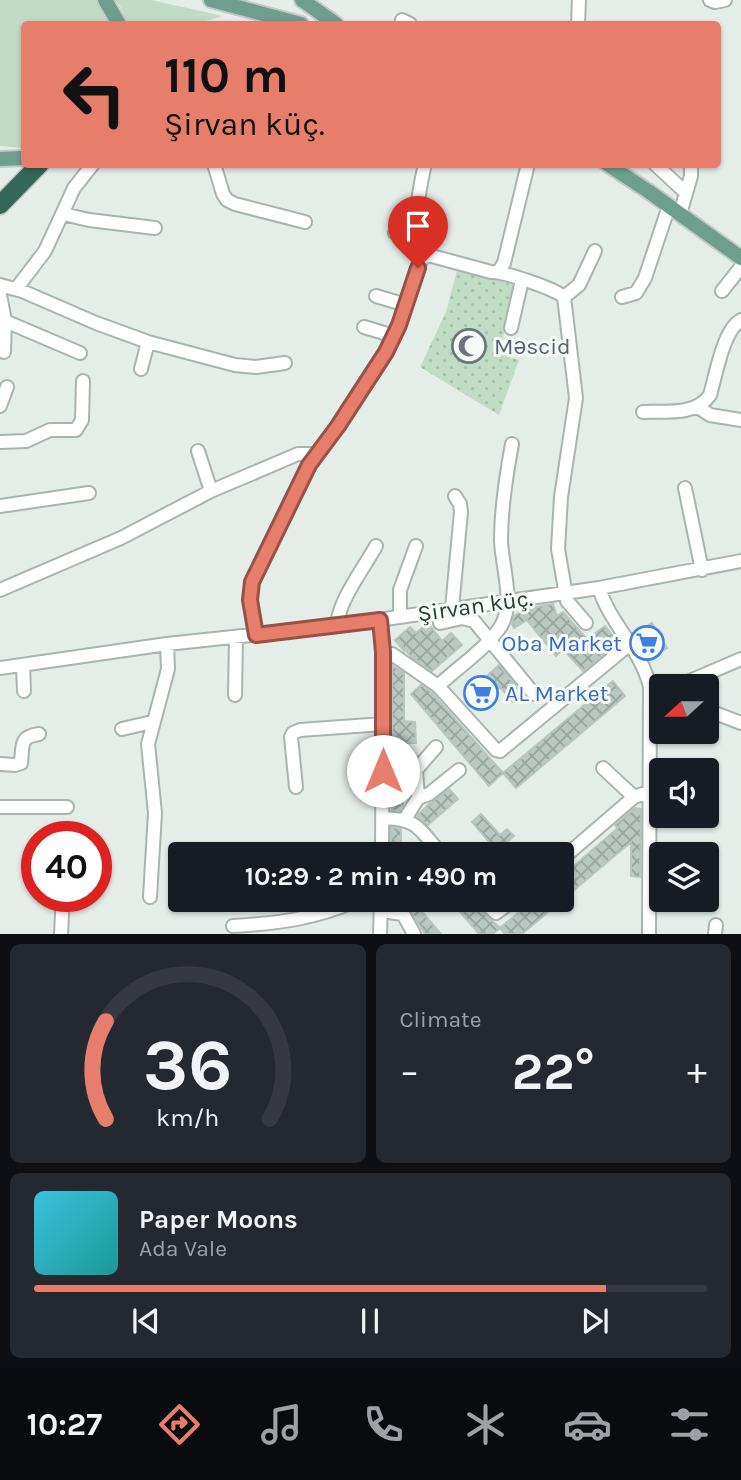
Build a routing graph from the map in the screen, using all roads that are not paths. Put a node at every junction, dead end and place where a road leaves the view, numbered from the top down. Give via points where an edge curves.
1 (105, 0) edge
2 (211, 0) edge
3 (302, 0) edge
4 (579, 0) edge
5 (710, 0) edge
6 (725, 0) edge
7 (117, 21) edge
8 (290, 21) edge
9 (332, 21) edge
10 (578, 21) edge
11 (21, 158) edge
12 (0, 159) edge
13 (36, 168) edge
14 (90, 168) edge
15 (215, 168) edge
16 (424, 168) edge
17 (527, 168) edge
18 (613, 168) edge
19 (659, 168) edge
20 (690, 168) edge
21 (686, 193) junction
22 (0, 205) edge
23 (674, 210) junction
24 (63, 214) junction
25 (305, 222) dead end
26 (155, 228) dead end
27 (395, 233) dead end
28 (418, 239) junction
29 (595, 251) dead end
30 (424, 257) junction
31 (741, 258) edge
32 (741, 267) edge
33 (499, 271) junction
34 (523, 281) junction
35 (0, 285) edge
36 (16, 289) junction
37 (722, 291) dead end
38 (0, 295) edge
39 (376, 296) dead end
40 (564, 297) junction
41 (622, 297) dead end
42 (406, 305) junction
43 (741, 320) edge
44 (5, 321) junction
45 (364, 327) dead end
46 (511, 328) dead end
47 (394, 336) junction
48 (148, 342) junction
49 (4, 352) dead end
50 (80, 353) dead end
51 (285, 363) dead end
52 (141, 369) dead end
53 (83, 381) dead end
54 (7, 387) dead end
55 (0, 406) edge
56 (698, 407) junction
57 (643, 412) dead end
58 (741, 421) edge
59 (0, 442) edge
60 (512, 444) dead end
61 (198, 452) dead end
62 (316, 454) junction
63 (685, 488) dead end
64 (211, 491) junction
65 (89, 493) dead end
66 (455, 496) dead end
67 (0, 506) edge
68 (376, 546) dead end
69 (416, 546) dead end
70 (741, 561) edge
71 (702, 570) junction
72 (599, 589) junction
73 (0, 590) edge
74 (564, 593) junction
75 (507, 600) junction
76 (452, 608) junction
77 (400, 617) junction
78 (380, 620) junction
79 (440, 623) dead end
80 (586, 623) dead end
81 (337, 626) junction
82 (256, 635) junction
83 (236, 638) junction
84 (489, 640) junction
85 (631, 643) junction
86 (167, 644) junction
87 (383, 652) junction
88 (741, 659) edge
89 (23, 665) junction
90 (0, 668) edge
91 (706, 674) edge
92 (649, 679) edge
93 (438, 685) junction
94 (24, 691) dead end
95 (534, 694) dead end
96 (235, 695) dead end
97 (719, 715) edge
98 (152, 722) junction
99 (741, 723) edge
100 (383, 724) junction
101 (122, 729) dead end
102 (39, 734) dead end
103 (436, 747) dead end
104 (0, 764) edge
105 (603, 768) dead end
106 (459, 770) dead end
107 (296, 787) dead end
108 (649, 792) edge
109 (634, 797) junction
110 (418, 798) junction
111 (0, 807) edge
112 (67, 807) dead end
113 (383, 818) junction
114 (405, 819) junction
115 (650, 828) edge
116 (382, 842) edge
117 (431, 842) edge
118 (574, 849) edge
119 (150, 897) dead end
120 (62, 912) edge
121 (311, 912) edge
122 (381, 912) edge
123 (398, 912) edge
124 (233, 926) dead end
125 (61, 934) edge
126 (380, 934) edge
127 (414, 934) edge
128 (649, 934) edge

1 - 7 main road
2 - 8 main road
3 - 9 main road
4 - 10 street
5 - 6 street
11 - 12 main road
13 - 22 highway
14 - 24 street via 74,188
15 - 25 street via 227,200
16 - 28 street via 417,202
17 - 33 street
18 - 23 main road
19 - 21 street
20 - 21 street
21 - 23 street
23 - 31 main road
23 - 41 street via 645,278 636,293
24 - 26 street
24 - 36 street via 45,251
27 - 28 street
28 - 30 street
29 - 40 street via 579,285
30 - 33 street
30 - 42 street
32 - 37 street
33 - 34 street
34 - 40 street
34 - 46 street
35 - 36 street
36 - 48 street
38 - 44 street
39 - 42 street
40 - 74 street via 576,398 558,525
42 - 47 street
43 - 56 street via 728,333 710,395
44 - 49 street
44 - 50 street
45 - 47 street
47 - 62 street
48 - 51 street via 235,365
48 - 52 street
53 - 59 street via 82,420 76,430 50,430 26,441
54 - 55 street
56 - 57 street
56 - 58 street via 710,415
60 - 75 street via 504,483 501,540
61 - 64 street
62 - 64 street via 298,454
62 - 82 street via 252,582
63 - 71 street
64 - 73 street via 121,538
65 - 67 street
66 - 76 street via 461,512
68 - 81 street via 344,603
69 - 77 street via 400,590
70 - 71 street, Şirvan küç.
71 - 72 street, Şirvan küç.
72 - 74 street, Şirvan küç.
72 - 85 street
74 - 75 street, Şirvan küç.
74 - 80 street
75 - 76 street, Şirvan küç.
75 - 84 street via 501,625
76 - 77 street, Şirvan küç.
77 - 78 street, Şirvan küç.
78 - 81 street, Şirvan küç.
78 - 87 street
79 - 84 street via 468,618
81 - 82 street, Şirvan küç.
82 - 83 street, Şirvan küç.
83 - 86 street, Şirvan küç.
83 - 96 street
84 - 93 street
84 - 95 street
85 - 92 street
85 - 93 street via 500,751
86 - 89 street, Şirvan küç.
86 - 98 street via 168,669
87 - 93 street via 392,653
87 - 100 street
88 - 91 street
89 - 90 street, Şirvan küç.
89 - 94 street
97 - 99 street
98 - 101 street
98 - 119 street via 148,744 155,813
100 - 107 street via 293,733
100 - 113 street
102 - 104 street via 24,739 20,763
103 - 110 street via 418,766
105 - 109 street
106 - 110 street
108 - 109 street
109 - 118 street
110 - 114 street
111 - 112 street
113 - 114 street
113 - 116 street
114 - 117 street
115 - 128 street
120 - 125 street
121 - 124 street via 279,923
122 - 126 street
123 - 127 street

